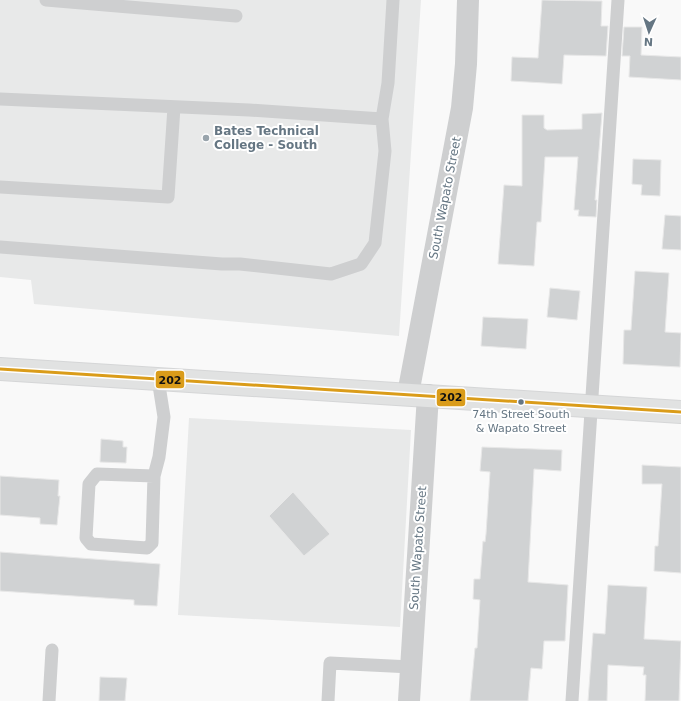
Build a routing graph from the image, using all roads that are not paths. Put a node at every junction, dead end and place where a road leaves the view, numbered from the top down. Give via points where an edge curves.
1 (46, 0) edge
2 (393, 0) edge
3 (468, 0) edge
4 (618, 0) edge
5 (236, 16) dead end
6 (0, 99) edge
7 (174, 107) junction
8 (382, 119) junction
9 (0, 187) edge
10 (0, 247) edge
11 (0, 369) edge
12 (158, 379) junction
13 (418, 394) junction
14 (591, 406) junction
15 (681, 412) edge
16 (154, 476) junction
17 (52, 650) dead end
18 (411, 667) junction
19 (49, 701) edge
20 (328, 701) edge
21 (408, 701) edge
22 (572, 701) edge

1 - 5 lane
2 - 8 lane via 388,83
3 - 13 street, South Wapato Street via 462,108
4 - 14 lane
6 - 7 lane
7 - 8 lane
7 - 9 lane via 168,197
8 - 10 lane via 385,151 375,243 361,264 331,274 240,264
11 - 12 main road
12 - 13 main road
12 - 16 lane via 164,417
13 - 14 main road
13 - 18 street, South Wapato Street
14 - 15 main road
14 - 22 lane
16 - 16 lane via 152,543 147,548 91,544 86,538 89,484 97,474
17 - 19 lane
18 - 20 lane via 330,663
18 - 21 street, South Wapato Street

